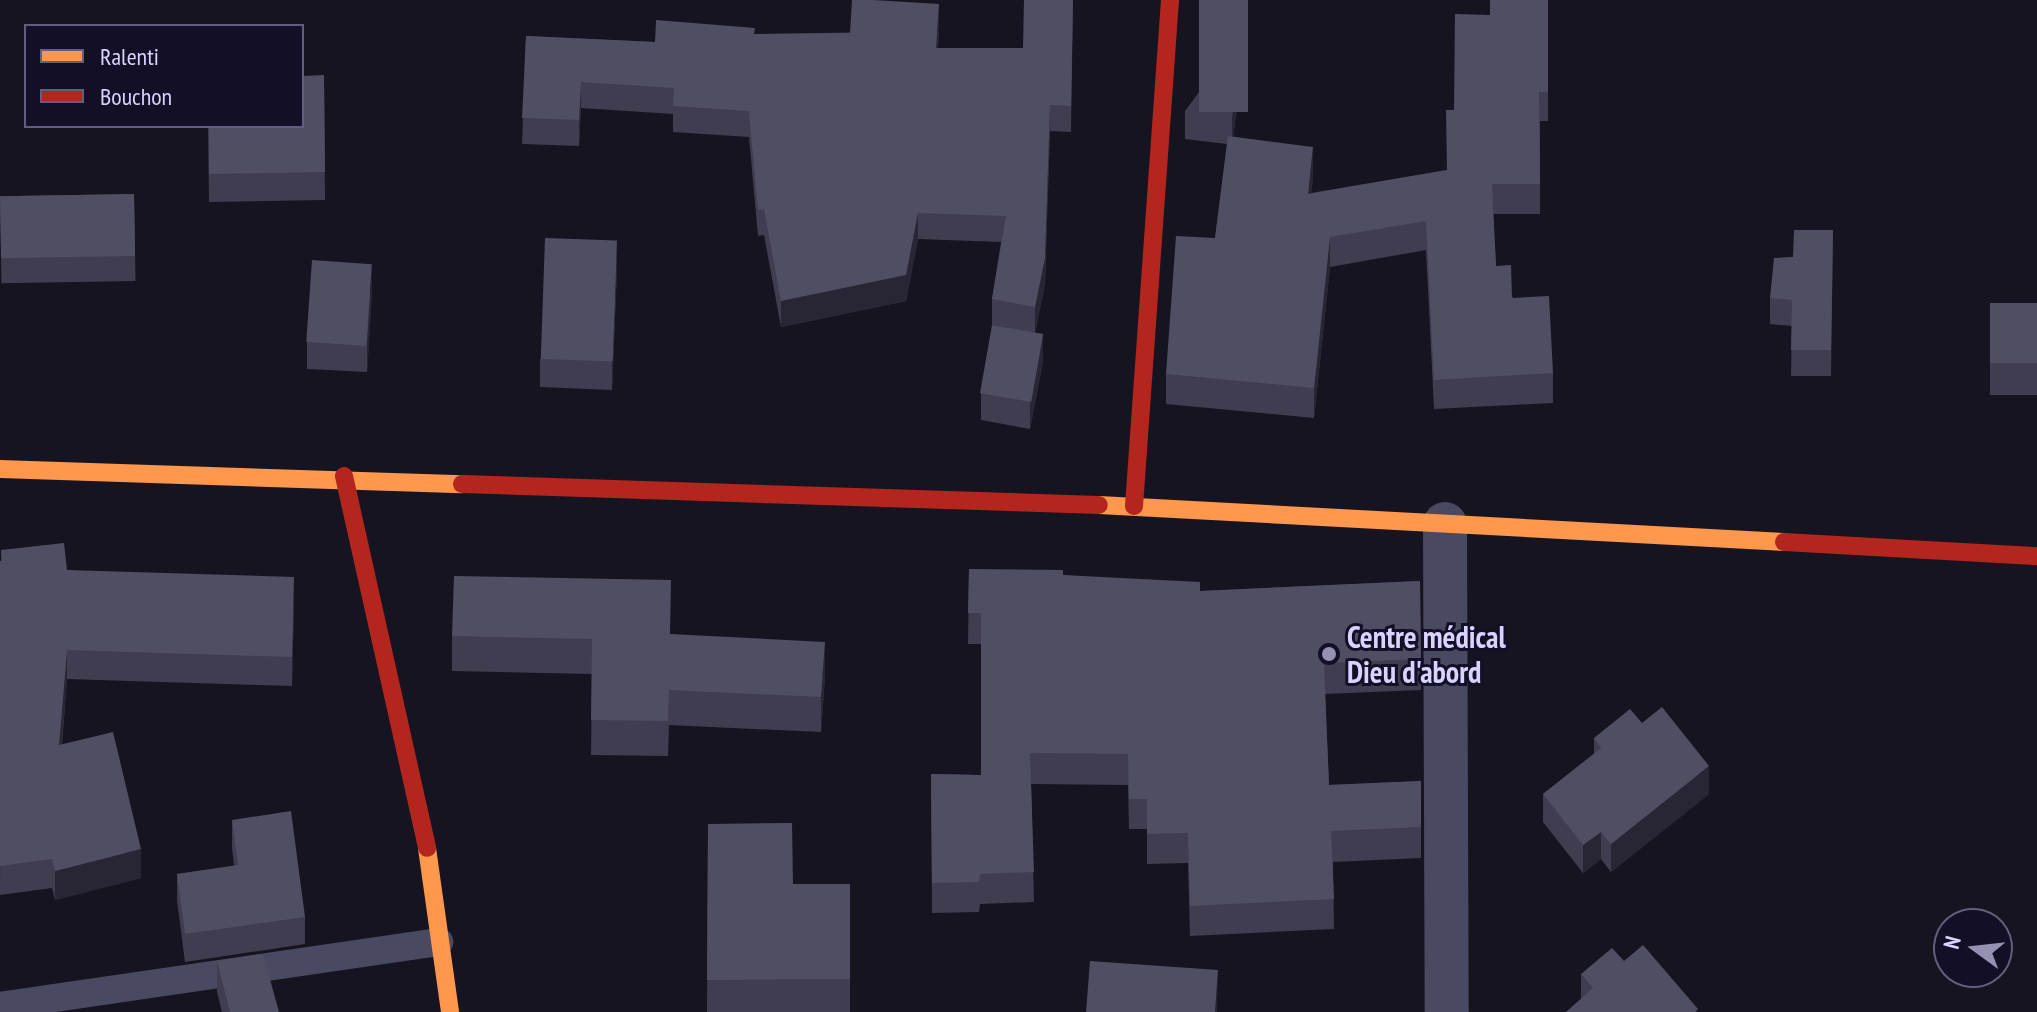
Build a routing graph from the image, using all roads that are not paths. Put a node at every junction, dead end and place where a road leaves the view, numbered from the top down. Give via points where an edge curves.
1 (1170, 0) edge
2 (0, 469) edge
3 (344, 476) junction
4 (1134, 506) junction
5 (1445, 524) junction
6 (2037, 556) edge
7 (439, 942) junction
8 (0, 1006) edge
9 (450, 1012) edge
10 (1447, 1012) edge

1 - 4 street
2 - 3 street
3 - 4 street
3 - 7 street via 428,853
4 - 5 street
5 - 6 street
5 - 10 street
7 - 8 lane
7 - 9 street

